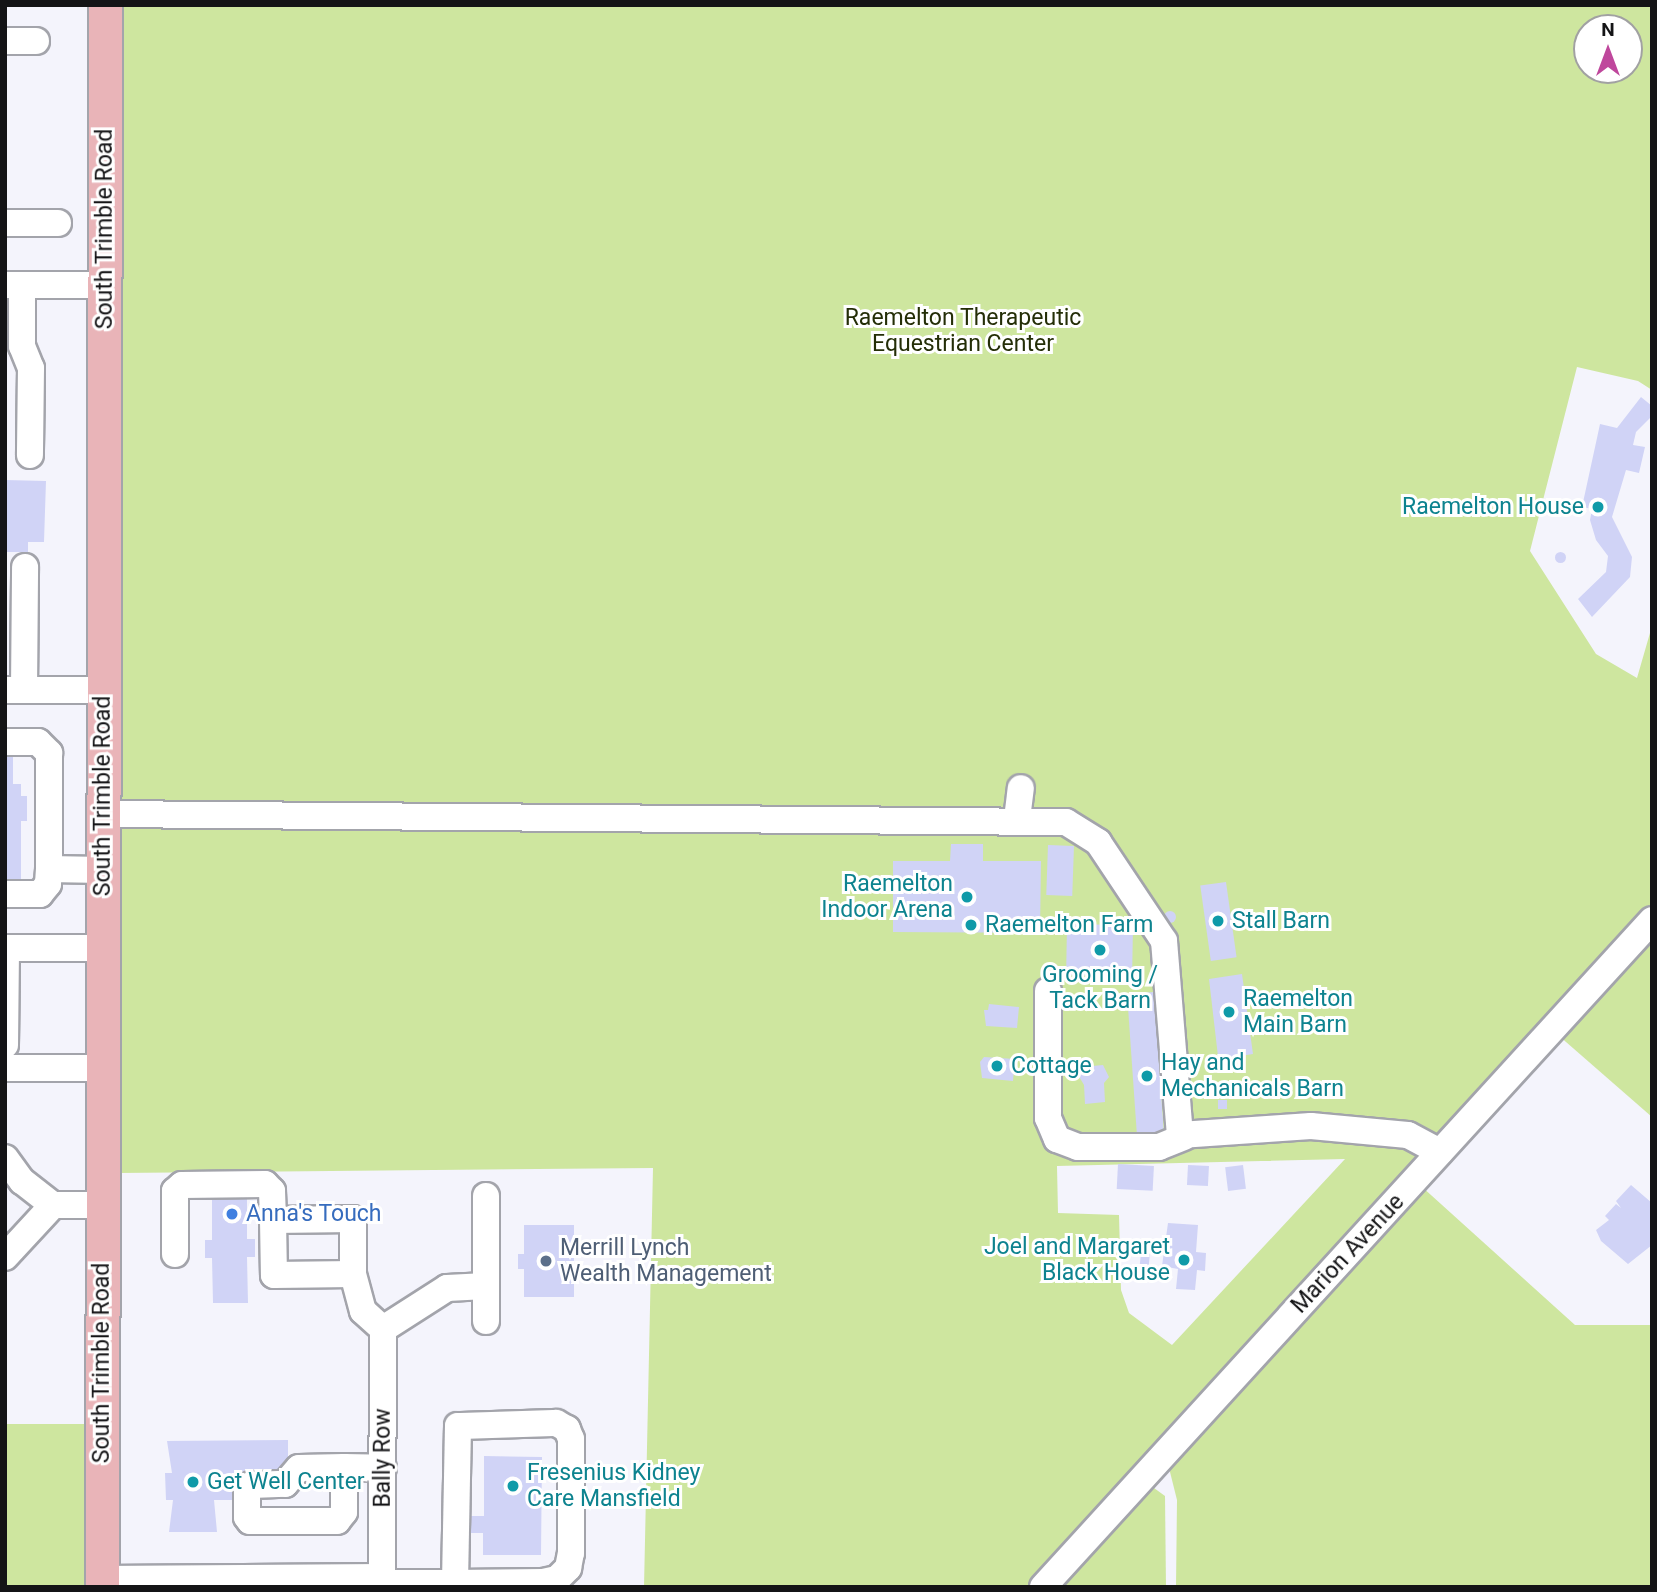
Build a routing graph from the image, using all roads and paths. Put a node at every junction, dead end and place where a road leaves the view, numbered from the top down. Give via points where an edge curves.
1 (105, 5) edge
2 (5, 41) edge
3 (36, 41) dead end
4 (5, 223) edge
5 (58, 223) dead end
6 (13, 285) edge
7 (104, 285) junction
8 (13, 346) edge
9 (30, 455) dead end
10 (25, 566) dead end
11 (15, 690) edge
12 (103, 690) junction
13 (5, 742) edge
14 (1021, 788) dead end
15 (103, 814) junction
16 (1017, 819) junction
17 (49, 869) junction
18 (103, 870) junction
19 (5, 894) edge
20 (1652, 920) edge
21 (6, 948) edge
22 (103, 948) junction
23 (1048, 991) dead end
24 (5, 1045) edge
25 (5, 1068) edge
26 (102, 1068) junction
27 (1184, 1137) junction
28 (1440, 1152) junction
29 (5, 1158) edge
30 (486, 1196) dead end
31 (53, 1205) junction
32 (102, 1205) junction
33 (273, 1220) junction
34 (174, 1254) dead end
35 (5, 1256) edge
36 (353, 1274) junction
37 (486, 1286) junction
38 (486, 1321) dead end
39 (383, 1329) junction
40 (344, 1467) dead end
41 (383, 1468) junction
42 (189, 1582) edge
43 (306, 1582) edge
44 (382, 1582) edge
45 (102, 1583) edge
46 (455, 1583) junction
47 (1043, 1587) edge

1 - 7 main road, South Trimble Road
2 - 3 street
4 - 5 street
6 - 7 street
6 - 8 street
7 - 12 main road, South Trimble Road
8 - 9 street via 31,368
10 - 11 street
11 - 12 street
12 - 15 main road, South Trimble Road
13 - 17 street via 38,742 49,752
14 - 16 street
15 - 16 street
15 - 18 main road, South Trimble Road
16 - 27 street via 1066,822 1090,834 1164,942 1179,1132
17 - 18 street
17 - 19 street via 48,884 40,894
18 - 22 main road, South Trimble Road
20 - 28 street, Marion Avenue
21 - 22 street
21 - 24 street
22 - 26 main road, South Trimble Road
23 - 27 street via 1048,1118 1057,1139 1078,1146 1159,1147
25 - 26 street
26 - 32 main road, South Trimble Road
27 - 28 street via 1241,1128 1311,1126 1408,1135
28 - 47 street, Marion Avenue
29 - 31 street via 22,1181
30 - 37 street
31 - 32 street
31 - 35 street
32 - 45 main road, South Trimble Road
33 - 34 street via 270,1186 182,1185 174,1191
33 - 36 street via 274,1275
33 - 36 street via 353,1219
36 - 39 street via 363,1311
37 - 38 street
37 - 39 street via 447,1288
39 - 41 street, Bally Row
40 - 41 street
41 - 44 street, Bally Row
42 - 43 street
42 - 45 street
43 - 44 street
44 - 46 street
46 - 46 street via 543,1582 557,1579 568,1568 571,1439 567,1429 556,1423 458,1426

